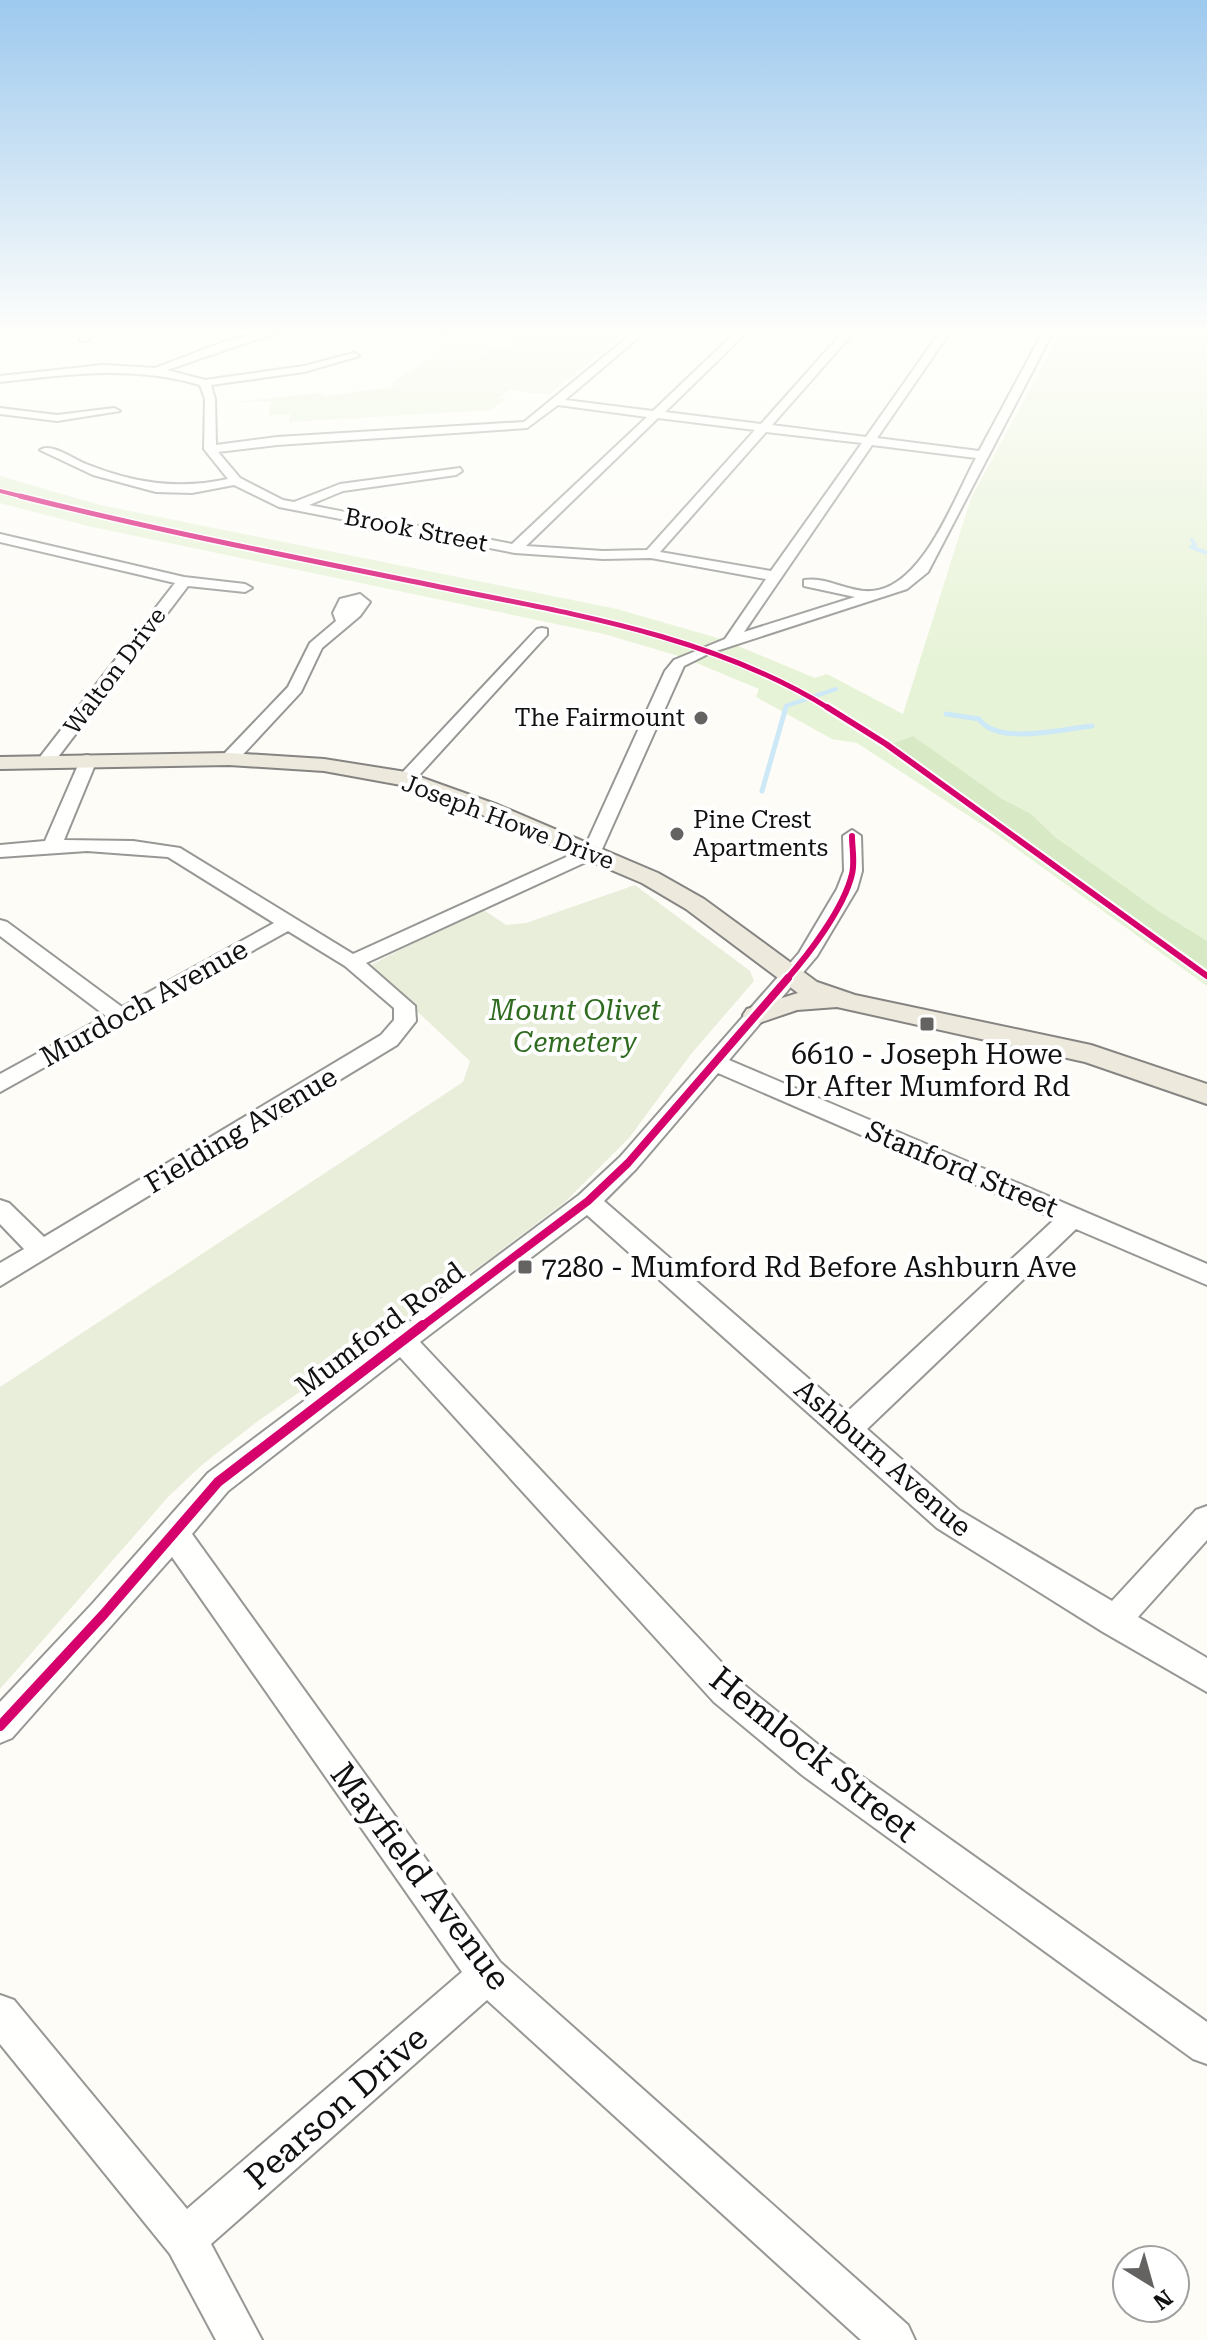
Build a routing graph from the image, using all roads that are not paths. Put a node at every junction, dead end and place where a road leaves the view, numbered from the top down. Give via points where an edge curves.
1 (210, 441) edge
2 (275, 441) edge
3 (627, 441) edge
4 (752, 441) edge
5 (871, 441) edge
6 (881, 441) edge
7 (989, 441) edge
8 (210, 449) junction
9 (46, 450) dead end
10 (982, 455) junction
11 (456, 471) dead end
12 (236, 481) junction
13 (296, 506) junction
14 (0, 538) edge
15 (515, 549) junction
16 (651, 554) junction
17 (774, 576) junction
18 (184, 581) junction
19 (809, 583) dead end
20 (245, 588) dead end
21 (875, 596) junction
22 (343, 621) dead end
23 (542, 632) dead end
24 (731, 641) junction
25 (229, 759) junction
26 (88, 760) junction
27 (46, 761) junction
28 (0, 763) edge
29 (406, 779) junction
30 (852, 836) dead end
31 (52, 847) junction
32 (0, 851) edge
33 (592, 852) junction
34 (288, 923) junction
35 (0, 926) edge
36 (352, 962) junction
37 (792, 975) junction
38 (849, 1002) junction
39 (756, 1015) junction
40 (122, 1017) junction
41 (716, 1063) junction
42 (1207, 1080) edge
43 (0, 1084) edge
44 (1207, 1094) edge
45 (588, 1201) junction
46 (0, 1209) edge
47 (1073, 1217) junction
48 (41, 1250) junction
49 (1207, 1275) edge
50 (0, 1276) edge
51 (401, 1340) junction
52 (848, 1429) junction
53 (1207, 1519) edge
54 (173, 1533) junction
55 (1114, 1621) junction
56 (1207, 1676) edge
57 (0, 1726) edge
58 (487, 1975) junction
59 (0, 2014) edge
60 (1207, 2045) edge
61 (185, 2239) junction
62 (240, 2340) edge
63 (893, 2340) edge

1 - 8 street
2 - 8 street
3 - 15 street
4 - 16 street
5 - 17 street
6 - 10 street
7 - 10 street
8 - 12 street, Brook Street
9 - 12 street via 92,471 164,489
10 - 21 street via 923,569 902,586
11 - 13 street via 340,488
12 - 13 street, Brook Street via 261,496
13 - 15 street, Brook Street
14 - 18 street, Walton Drive
15 - 16 street, Brook Street
16 - 17 street, Brook Street
17 - 24 street
18 - 20 street, Walton Drive
18 - 27 street, Walton Drive
19 - 21 street
21 - 24 street
22 - 25 street via 315,646 287,698
23 - 29 street
24 - 33 street via 695,654 673,671
25 - 26 main road, Joseph Howe Drive
25 - 29 main road, Joseph Howe Drive via 324,765
26 - 27 main road, Joseph Howe Drive
26 - 31 street
27 - 28 main road, Joseph Howe Drive
29 - 33 main road, Joseph Howe Drive
30 - 37 street, Mumford Road via 853,871 847,889
31 - 32 street, Fielding Avenue
31 - 34 street, Fielding Avenue via 173,852
33 - 36 street
33 - 37 main road, Joseph Howe Drive via 695,904
34 - 36 street, Fielding Avenue
34 - 40 street, Murdoch Avenue
35 - 40 street
36 - 48 street, Fielding Avenue via 404,1006 405,1021 389,1040
37 - 38 main road, Joseph Howe Drive via 808,988
37 - 39 street, Mumford Road
37 - 42 main road, Joseph Howe Drive via 1077,1038
38 - 39 main road via 795,1002
38 - 44 main road, Joseph Howe Drive via 1091,1054
39 - 41 street, Mumford Road
40 - 43 street, Murdoch Avenue
41 - 45 street, Mumford Road
41 - 47 street, Stanford Street
45 - 51 street, Mumford Road
45 - 52 street, Ashburn Avenue
46 - 48 street
47 - 49 street, Stanford Street
47 - 52 street
48 - 50 street, Fielding Avenue
51 - 54 street, Mumford Road via 218,1482
51 - 60 street, Hemlock Street via 726,1691 814,1763
52 - 55 street, Ashburn Avenue via 948,1519
53 - 55 street
54 - 57 street, Mumford Road
54 - 58 street, Mayfield Avenue
55 - 56 street, Ashburn Avenue
58 - 61 street, Pearson Drive
58 - 63 street, Mayfield Avenue
59 - 61 street
61 - 62 street

